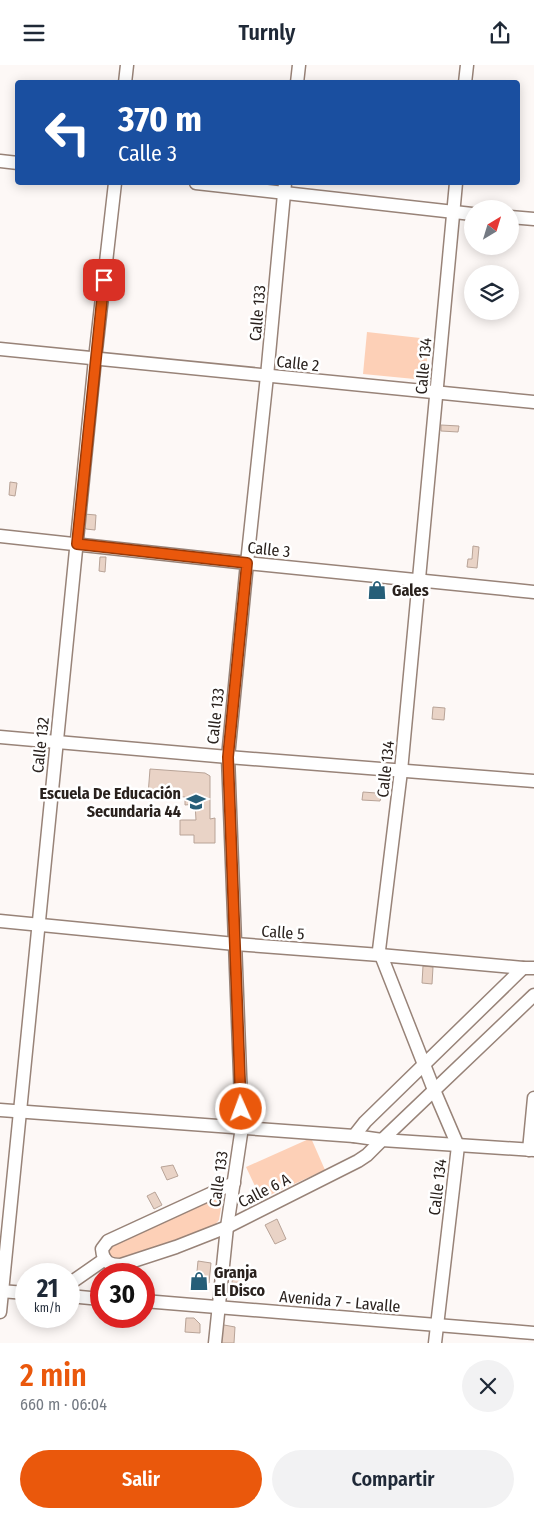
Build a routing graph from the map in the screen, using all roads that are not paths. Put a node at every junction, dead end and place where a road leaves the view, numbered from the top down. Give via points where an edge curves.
1 (127, 65) edge
2 (299, 65) edge
3 (467, 65) edge
4 (125, 80) edge
5 (297, 80) edge
6 (465, 80) edge
7 (0, 161) edge
8 (15, 163) edge
9 (115, 185) edge
10 (240, 185) edge
11 (456, 185) edge
12 (285, 187) edge
13 (453, 213) junction
14 (464, 214) edge
15 (519, 218) edge
16 (534, 219) edge
17 (0, 349) edge
18 (95, 359) junction
19 (267, 376) junction
20 (437, 393) junction
21 (534, 402) edge
22 (0, 536) edge
23 (77, 544) junction
24 (247, 563) junction
25 (420, 580) junction
26 (534, 592) edge
27 (0, 737) edge
28 (57, 742) junction
29 (228, 757) junction
30 (401, 771) junction
31 (534, 781) edge
32 (0, 921) edge
33 (39, 925) junction
34 (234, 944) junction
35 (380, 955) junction
36 (528, 968) edge
37 (534, 995) edge
38 (424, 1065) junction
39 (434, 1090) junction
40 (534, 1098) edge
41 (0, 1110) edge
42 (20, 1112) junction
43 (242, 1127) junction
44 (354, 1135) junction
45 (382, 1140) junction
46 (458, 1146) junction
47 (531, 1150) edge
48 (234, 1183) junction
49 (227, 1227) junction
50 (105, 1259) junction
51 (80, 1276) edge
52 (1, 1291) edge
53 (15, 1292) edge
54 (155, 1302) edge
55 (219, 1307) junction
56 (0, 1312) edge
57 (437, 1325) junction
58 (534, 1333) edge
59 (215, 1343) edge
60 (435, 1343) edge

1 - 4 street
2 - 5 street
3 - 6 street
7 - 8 street
9 - 18 street, Calle 132
10 - 12 street
11 - 13 street, Calle 134
12 - 13 street
12 - 19 street, Calle 133
13 - 14 street
13 - 20 street, Calle 134
15 - 16 street
17 - 18 street, Calle 2
18 - 19 street, Calle 2
18 - 23 street, Calle 132
19 - 20 street, Calle 2
19 - 24 street, Calle 133
20 - 21 street, Calle 2
20 - 25 street, Calle 134
22 - 23 street, Calle 3
23 - 24 street, Calle 3
23 - 28 street, Calle 132
24 - 25 street, Calle 3
24 - 29 street, Calle 133
25 - 26 street, Calle 3
25 - 30 street, Calle 134
27 - 28 street
28 - 29 street
28 - 33 street, Calle 132
29 - 30 street
29 - 34 street, Calle 133
30 - 31 street
30 - 35 street, Calle 134
32 - 33 street, Calle 5
33 - 34 street, Calle 5
33 - 42 street, Calle 132
34 - 35 street, Calle 5
34 - 43 street, Calle 133
35 - 36 street, Calle 5
35 - 38 street, Calle 134
36 - 38 street
37 - 39 street, Calle 6 A
38 - 39 street, Calle 134
38 - 44 street
39 - 45 street, Calle 6 A
39 - 46 street, Calle 134
40 - 47 street
41 - 42 street
42 - 43 street
42 - 52 street, Calle 132
43 - 44 street
43 - 48 street, Calle 133
44 - 45 street
45 - 46 street
45 - 49 street, Calle 6 A via 358,1161
46 - 47 street
46 - 57 street, Calle 134
48 - 49 street, Calle 133
48 - 50 street, Calle 6 A via 108,1241 102,1249
49 - 50 street, Calle 6 A via 121,1265
49 - 55 street, Calle 133
50 - 51 street
52 - 53 street
52 - 56 street, Calle 132
54 - 55 street, Avenida 7 - Lavalle
55 - 57 street, Avenida 7 - Lavalle
55 - 59 street, Calle 133
57 - 58 street, Avenida 7 - Lavalle
57 - 60 street, Calle 134

